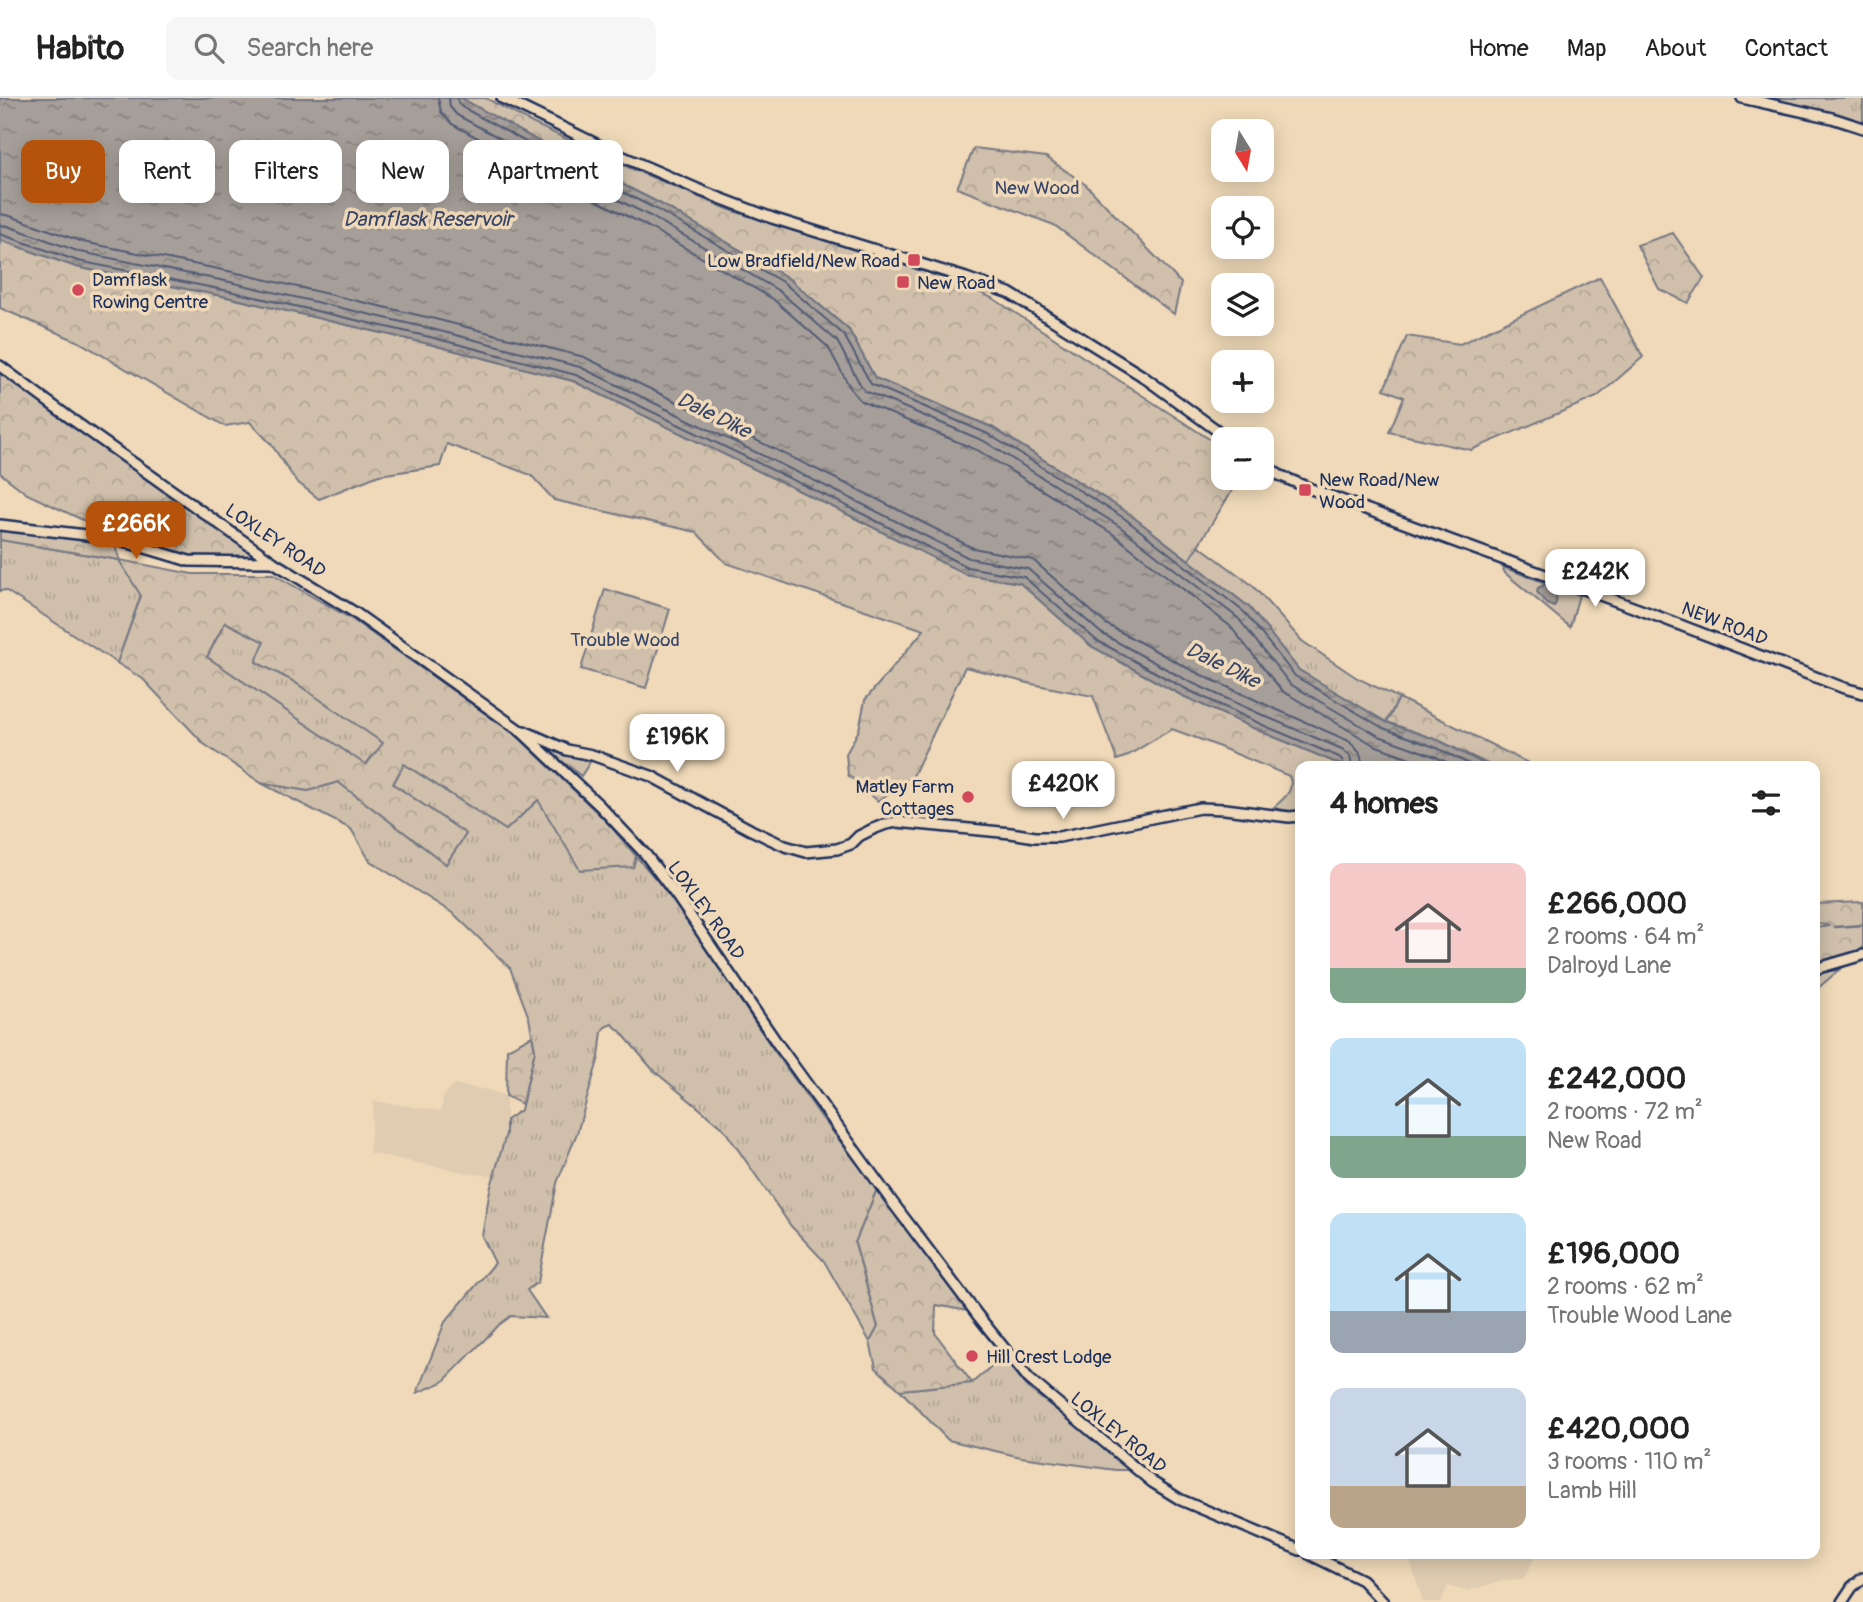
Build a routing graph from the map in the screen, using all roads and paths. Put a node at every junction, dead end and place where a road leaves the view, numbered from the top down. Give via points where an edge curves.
1 (502, 98) edge
2 (1742, 98) edge
3 (1863, 128) edge
4 (0, 366) edge
5 (1212, 427) edge
6 (1274, 471) edge
7 (0, 525) edge
8 (273, 562) junction
9 (1863, 693) edge
10 (522, 732) junction
11 (1295, 816) edge
12 (1863, 955) edge
13 (1820, 968) edge
14 (1295, 1548) edge
15 (1319, 1559) edge
16 (1863, 1578) edge
17 (1383, 1602) edge
18 (1842, 1602) edge

1 - 5 street via 621,156 772,218 1009,293 1141,375
2 - 3 street
4 - 8 street, LOXLEY ROAD
6 - 9 street, NEW ROAD
7 - 8 street via 112,538 188,561
8 - 10 street, LOXLEY ROAD via 354,612
10 - 11 street via 651,776 751,830 806,852 837,849 897,822 1059,837 1200,808
10 - 14 street, LOXLEY ROAD via 646,855 892,1203 1029,1379 1152,1482 1203,1511
12 - 13 street
15 - 17 street via 1362,1580
16 - 18 street

